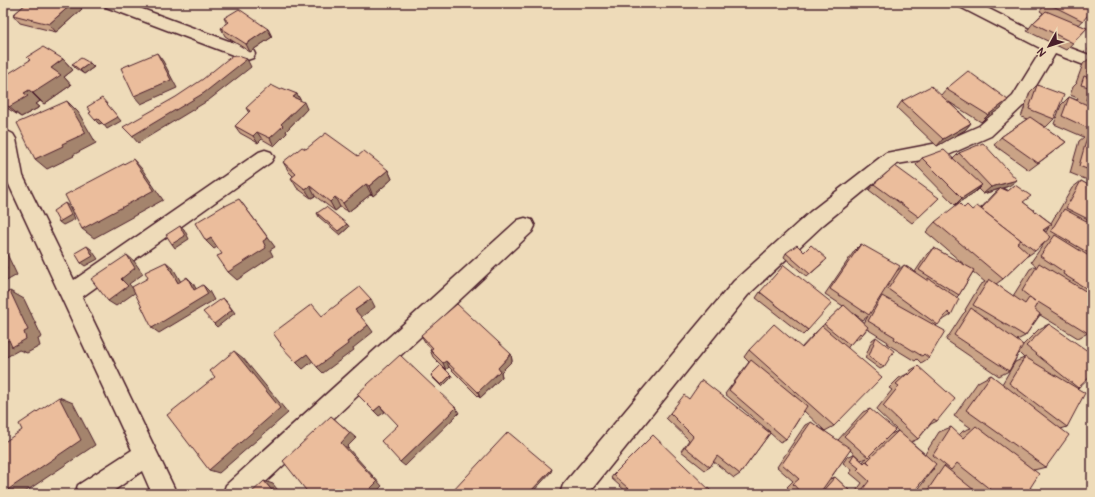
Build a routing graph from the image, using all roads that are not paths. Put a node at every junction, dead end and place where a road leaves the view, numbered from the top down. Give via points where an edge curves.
1 (111, 3) edge
2 (965, 3) edge
3 (1051, 47) junction
4 (247, 54) edge
5 (1092, 62) edge
6 (4, 138) edge
7 (265, 157) dead end
8 (525, 226) dead end
9 (70, 294) junction
10 (146, 454) junction
11 (87, 494) edge
12 (165, 494) edge
13 (235, 494) edge
14 (572, 494) edge

1 - 4 street
2 - 3 street
3 - 5 street
3 - 14 street via 1019,100 985,131 946,149 892,158 811,223 742,288
6 - 9 street via 14,176
7 - 9 street
8 - 13 street
9 - 10 street
10 - 11 street
10 - 12 street

